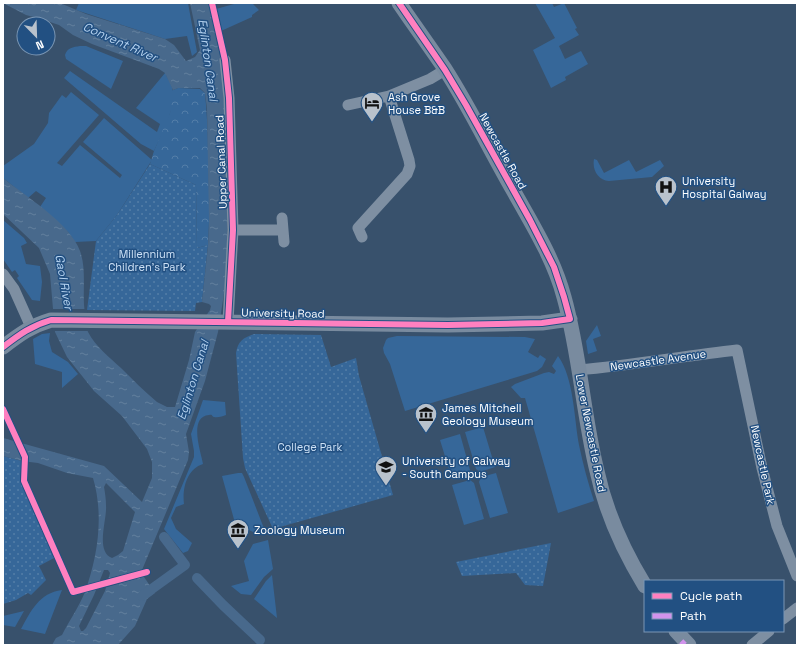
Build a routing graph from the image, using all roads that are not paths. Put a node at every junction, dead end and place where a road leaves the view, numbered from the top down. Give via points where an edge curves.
1 (399, 3) edge
2 (226, 60) dead end
3 (445, 70) junction
4 (389, 96) junction
5 (348, 105) dead end
6 (282, 218) dead end
7 (233, 230) junction
8 (283, 230) junction
9 (362, 237) dead end
10 (284, 242) dead end
11 (3, 274) edge
12 (570, 319) junction
13 (224, 322) junction
14 (31, 327) junction
15 (3, 347) edge
16 (737, 350) joint
17 (579, 370) junction
18 (797, 576) edge
19 (644, 584) edge
20 (797, 608) edge
21 (784, 618) edge
22 (677, 632) edge
23 (768, 632) edge
24 (689, 645) edge
25 (752, 645) edge

1 - 3 main road, Newcastle Road
2 - 7 street, Upper Canal Road
3 - 4 street
3 - 12 main road, Newcastle Road via 480,129 552,263
4 - 5 street
4 - 9 street via 410,166 407,174 358,228
6 - 8 street
7 - 8 street
7 - 13 street, Upper Canal Road
8 - 10 street
11 - 14 street via 14,289
12 - 13 main road, University Road via 530,323 448,325
12 - 17 main road, Lower Newcastle Road
13 - 14 main road, University Road via 51,320
14 - 15 main road, University Road
16 - 17 street, Newcastle Avenue
16 - 18 street, Newcastle Park via 777,526
17 - 19 main road, Lower Newcastle Road via 602,493 618,535
20 - 21 street
22 - 24 main road
23 - 25 street

